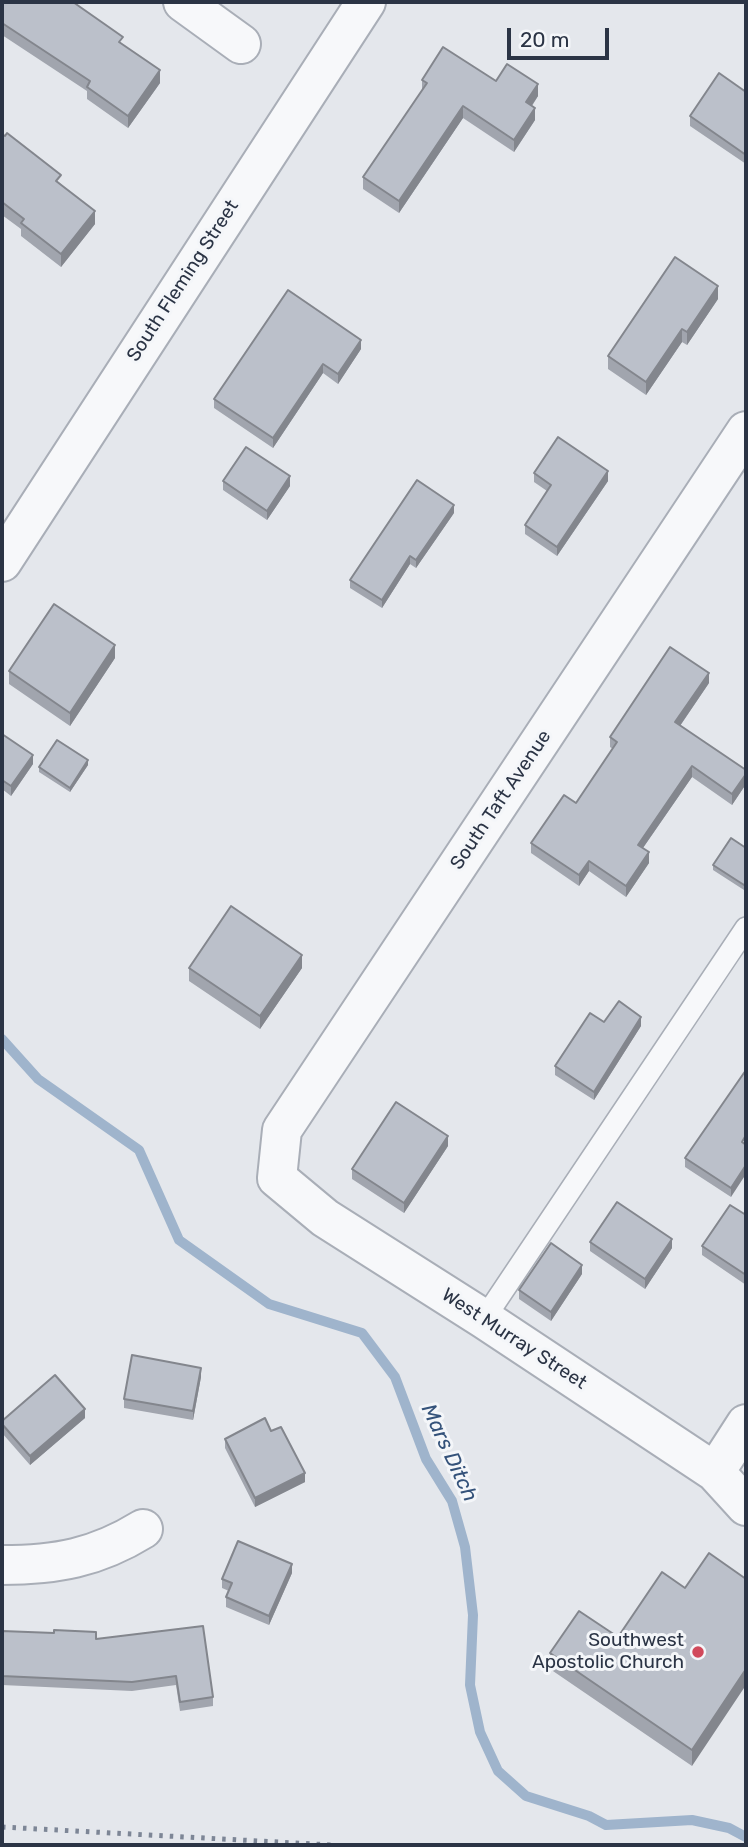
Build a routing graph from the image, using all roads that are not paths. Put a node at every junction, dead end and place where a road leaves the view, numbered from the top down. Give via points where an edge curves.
1 (183, 2) edge
2 (366, 2) edge
3 (241, 44) dead end
4 (746, 431) edge
5 (2, 562) edge
6 (746, 928) edge
7 (278, 1178) joint
8 (484, 1319) junction
9 (746, 1424) edge
10 (715, 1472) junction
11 (746, 1506) edge
12 (143, 1529) dead end
13 (2, 1565) edge

1 - 3 street
2 - 5 street, South Fleming Street
4 - 7 street, South Taft Avenue via 282,1129
6 - 8 lane
7 - 8 street, West Murray Street via 325,1218
8 - 10 street, West Murray Street
9 - 10 street
10 - 11 street, West Murray Street
12 - 13 street via 78,1559

